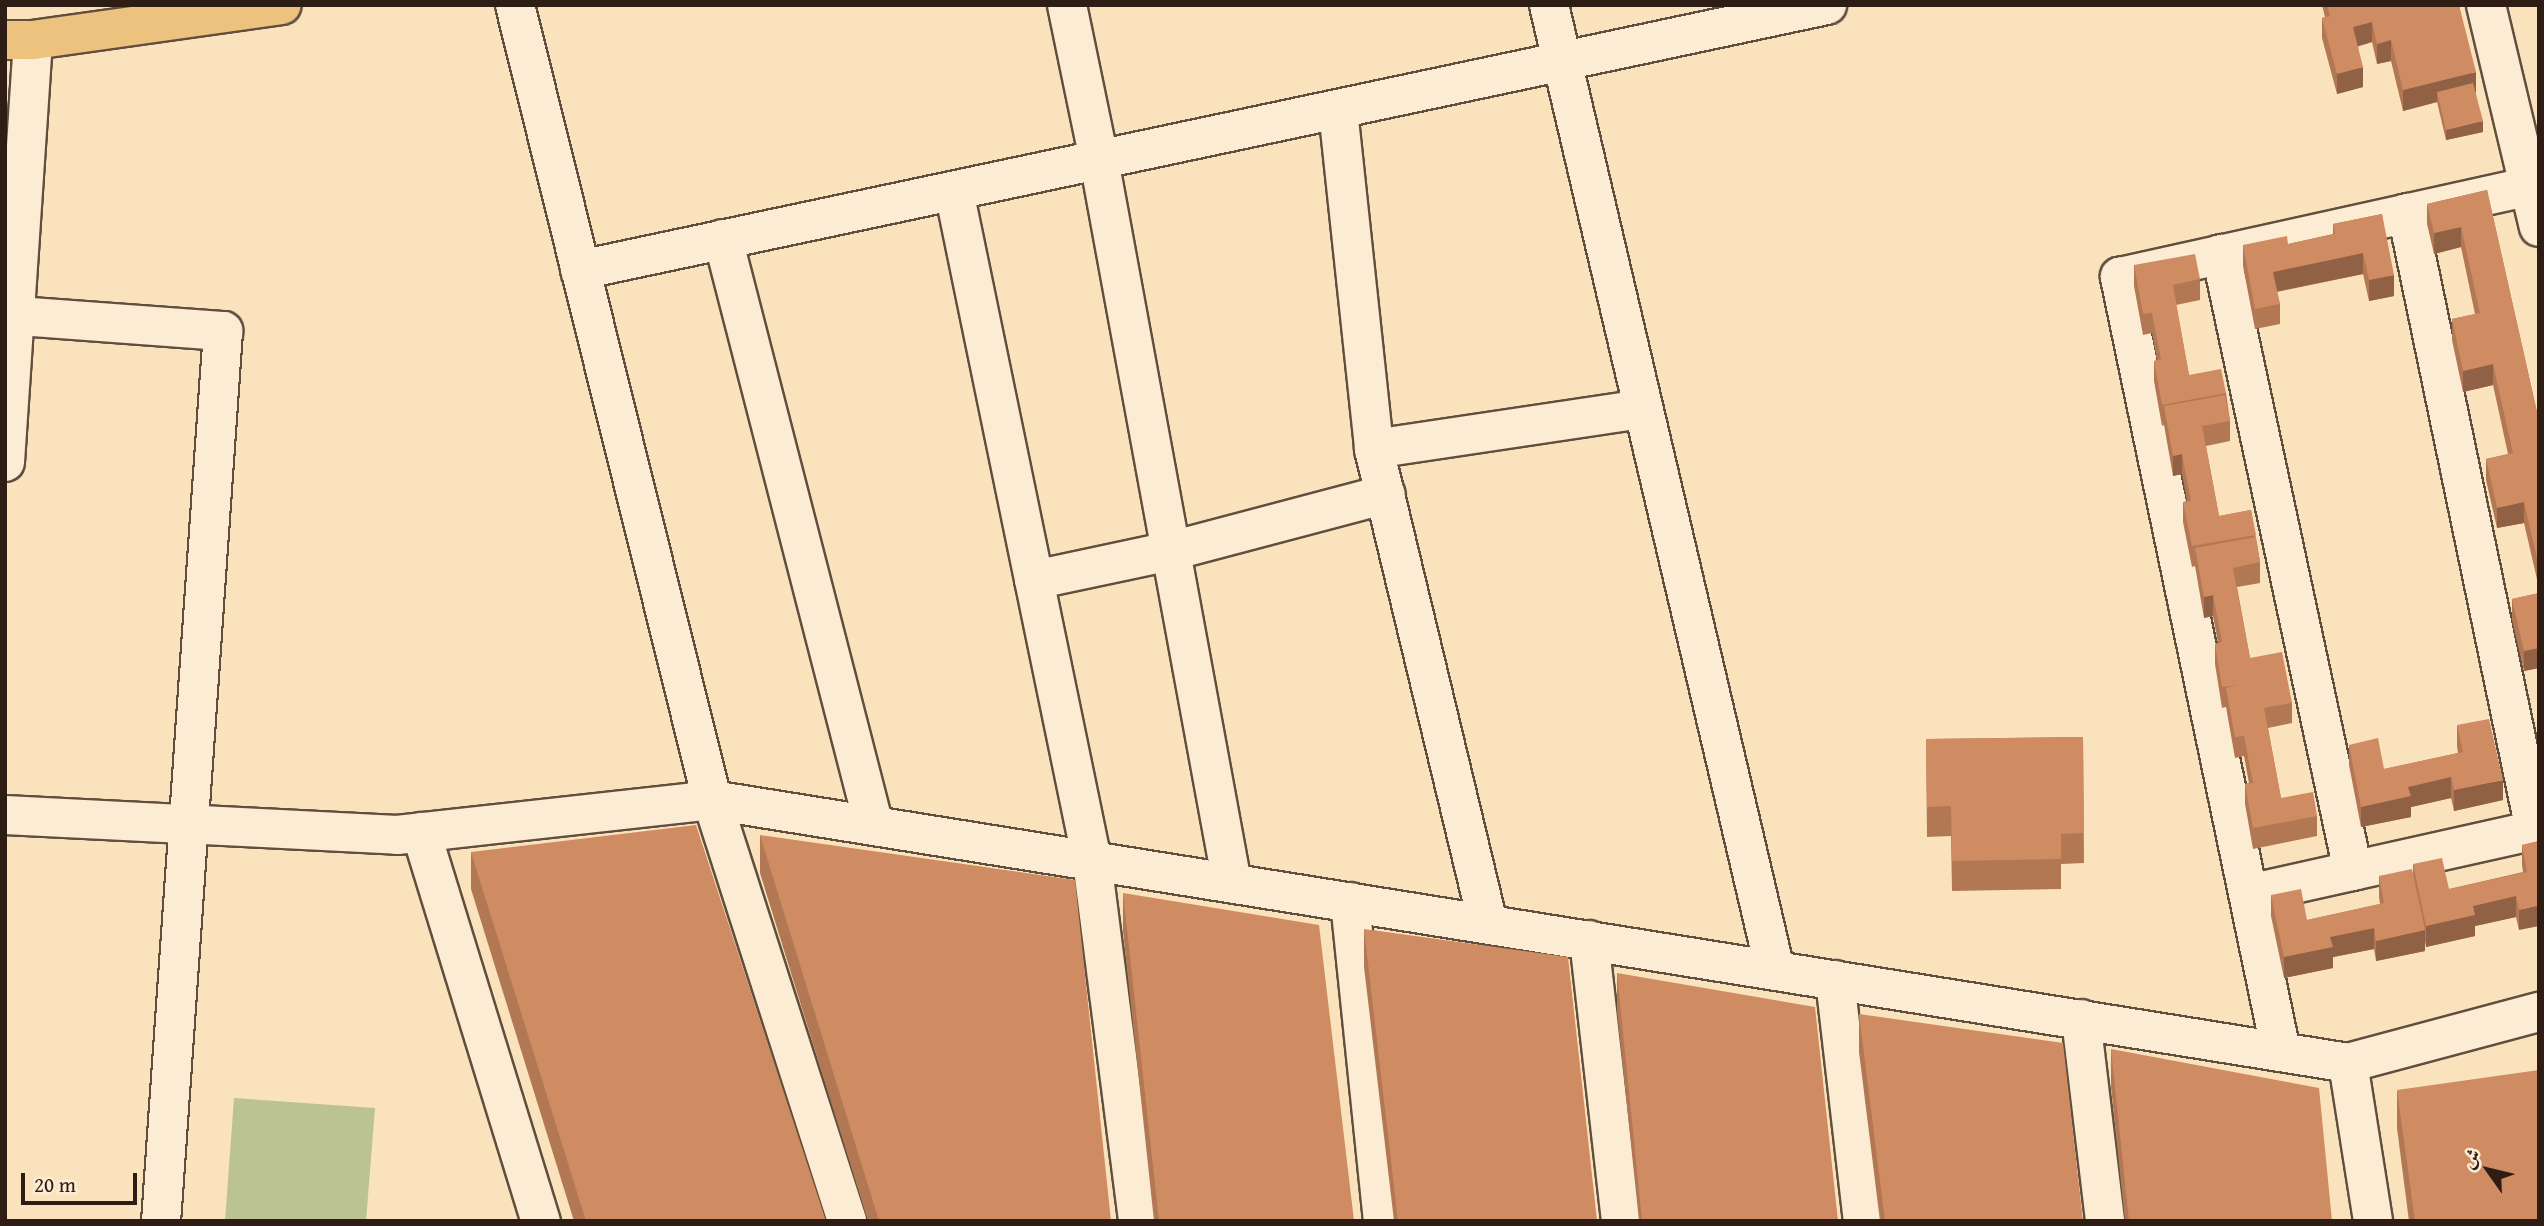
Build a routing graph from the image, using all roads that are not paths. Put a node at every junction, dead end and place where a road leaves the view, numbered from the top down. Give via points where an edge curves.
1 (282, 5) edge
2 (515, 5) edge
3 (1067, 5) edge
4 (1549, 5) edge
5 (1828, 5) edge
6 (2486, 5) edge
7 (19, 40) edge
8 (1562, 64) junction
9 (1338, 110) junction
10 (1099, 160) junction
11 (2529, 186) junction
12 (954, 191) junction
13 (2407, 213) junction
14 (2539, 227) edge
15 (723, 239) junction
16 (2221, 254) junction
17 (580, 270) junction
18 (11, 315) edge
19 (1643, 409) junction
20 (1374, 449) junction
21 (5, 462) edge
22 (1386, 494) junction
23 (1171, 551) junction
24 (1034, 580) junction
25 (712, 800) junction
26 (5, 815) edge
27 (187, 825) junction
28 (874, 826) junction
29 (2537, 829) edge
30 (421, 832) junction
31 (1092, 860) junction
32 (2353, 870) junction
33 (1232, 883) junction
34 (2249, 894) junction
35 (1350, 902) junction
36 (1488, 924) junction
37 (1589, 940) junction
38 (1775, 970) junction
39 (1835, 980) junction
40 (2539, 1012) edge
41 (2081, 1019) junction
42 (2281, 1052) junction
43 (2348, 1063) junction
44 (161, 1221) edge
45 (541, 1221) edge
46 (847, 1221) edge
47 (1138, 1221) edge
48 (1382, 1221) edge
49 (1621, 1221) edge
50 (1863, 1221) edge
51 (2105, 1221) edge
52 (2373, 1221) edge

1 - 7 main road
2 - 17 street
3 - 10 street
4 - 8 street
5 - 8 street
6 - 11 street
7 - 18 street
8 - 9 street
8 - 19 street
9 - 10 street
9 - 20 street
10 - 12 street
10 - 23 street
11 - 13 street
11 - 14 street
12 - 15 street
12 - 24 street
13 - 16 street
13 - 29 street
15 - 17 street
15 - 28 street
16 - 32 street
16 - 34 street via 2120,276
17 - 25 street
18 - 21 street
18 - 27 street via 223,331
19 - 20 street
19 - 38 street
20 - 22 street
22 - 23 street
22 - 36 street
23 - 24 street
23 - 33 street
24 - 31 street
25 - 28 street
25 - 30 street
25 - 46 street
26 - 27 street
27 - 30 street via 397,835
27 - 44 street
28 - 31 street
29 - 32 street
30 - 45 street
31 - 33 street
31 - 47 street
32 - 34 street
33 - 35 street
34 - 42 street
35 - 36 street
35 - 48 street
36 - 37 street
37 - 38 street
37 - 49 street
38 - 39 street
39 - 41 street
39 - 50 street
40 - 43 street
41 - 42 street
41 - 51 street
42 - 43 street
43 - 52 street

